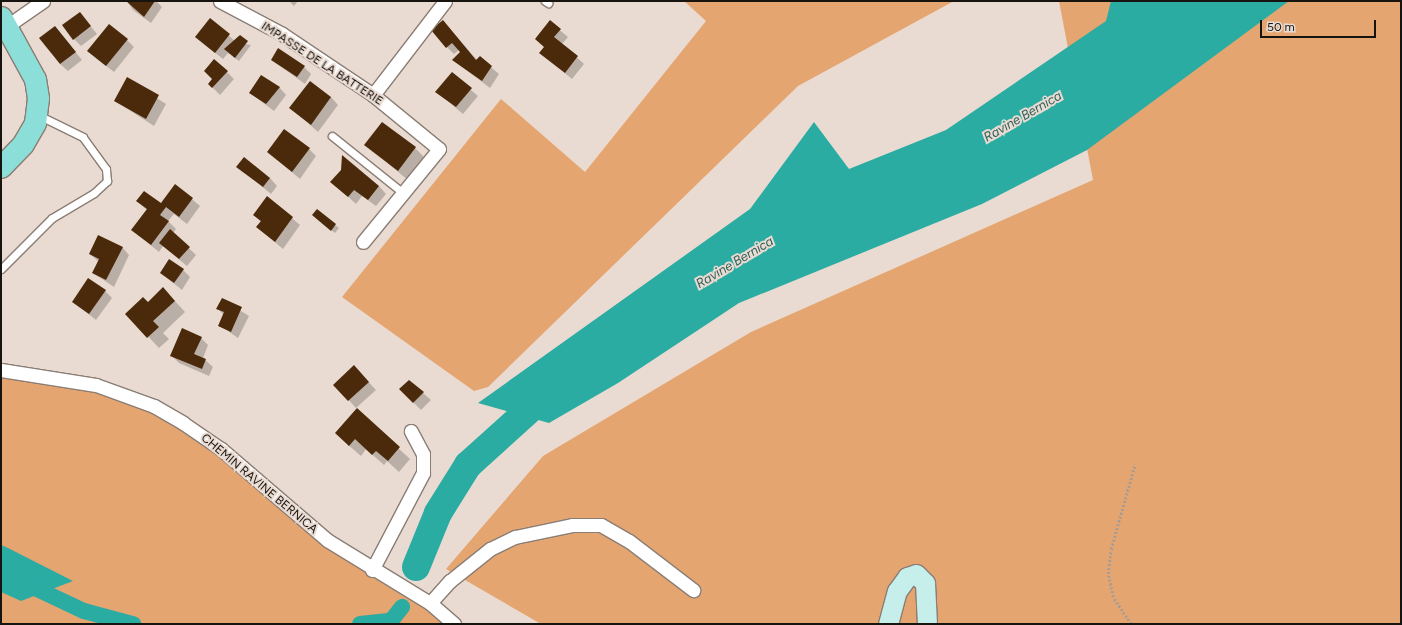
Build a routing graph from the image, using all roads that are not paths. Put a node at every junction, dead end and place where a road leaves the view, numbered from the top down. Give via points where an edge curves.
1 (220, 1) edge
2 (445, 1) edge
3 (39, 3) edge
4 (4, 22) edge
5 (374, 95) junction
6 (37, 115) junction
7 (332, 136) dead end
8 (1, 167) edge
9 (402, 192) junction
10 (363, 242) dead end
11 (1, 269) edge
12 (1, 370) edge
13 (411, 431) dead end
14 (372, 570) junction
15 (693, 590) dead end
16 (430, 603) junction
17 (454, 624) edge
18 (888, 624) edge
19 (926, 624) edge

1 - 5 street, IMPASSE DE LA BATTERIE via 282,34
2 - 5 street
3 - 4 street
4 - 6 main road via 35,80
5 - 9 street, IMPASSE DE LA BATTERIE via 438,149
6 - 8 main road via 23,144
6 - 11 lane via 83,137 106,169 107,180 94,193 52,218
7 - 9 lane
9 - 10 street
12 - 14 street, CHEMIN RAVINE BERNICA via 96,385 154,406 221,449 282,504
13 - 14 street via 423,454 423,473
14 - 16 street, CHEMIN RAVINE BERNICA
15 - 16 street via 629,541 601,525 572,525 515,537 490,549 450,581
16 - 17 street, CHEMIN RAVINE BERNICA
18 - 19 main road via 897,591 907,577 916,574 925,583

